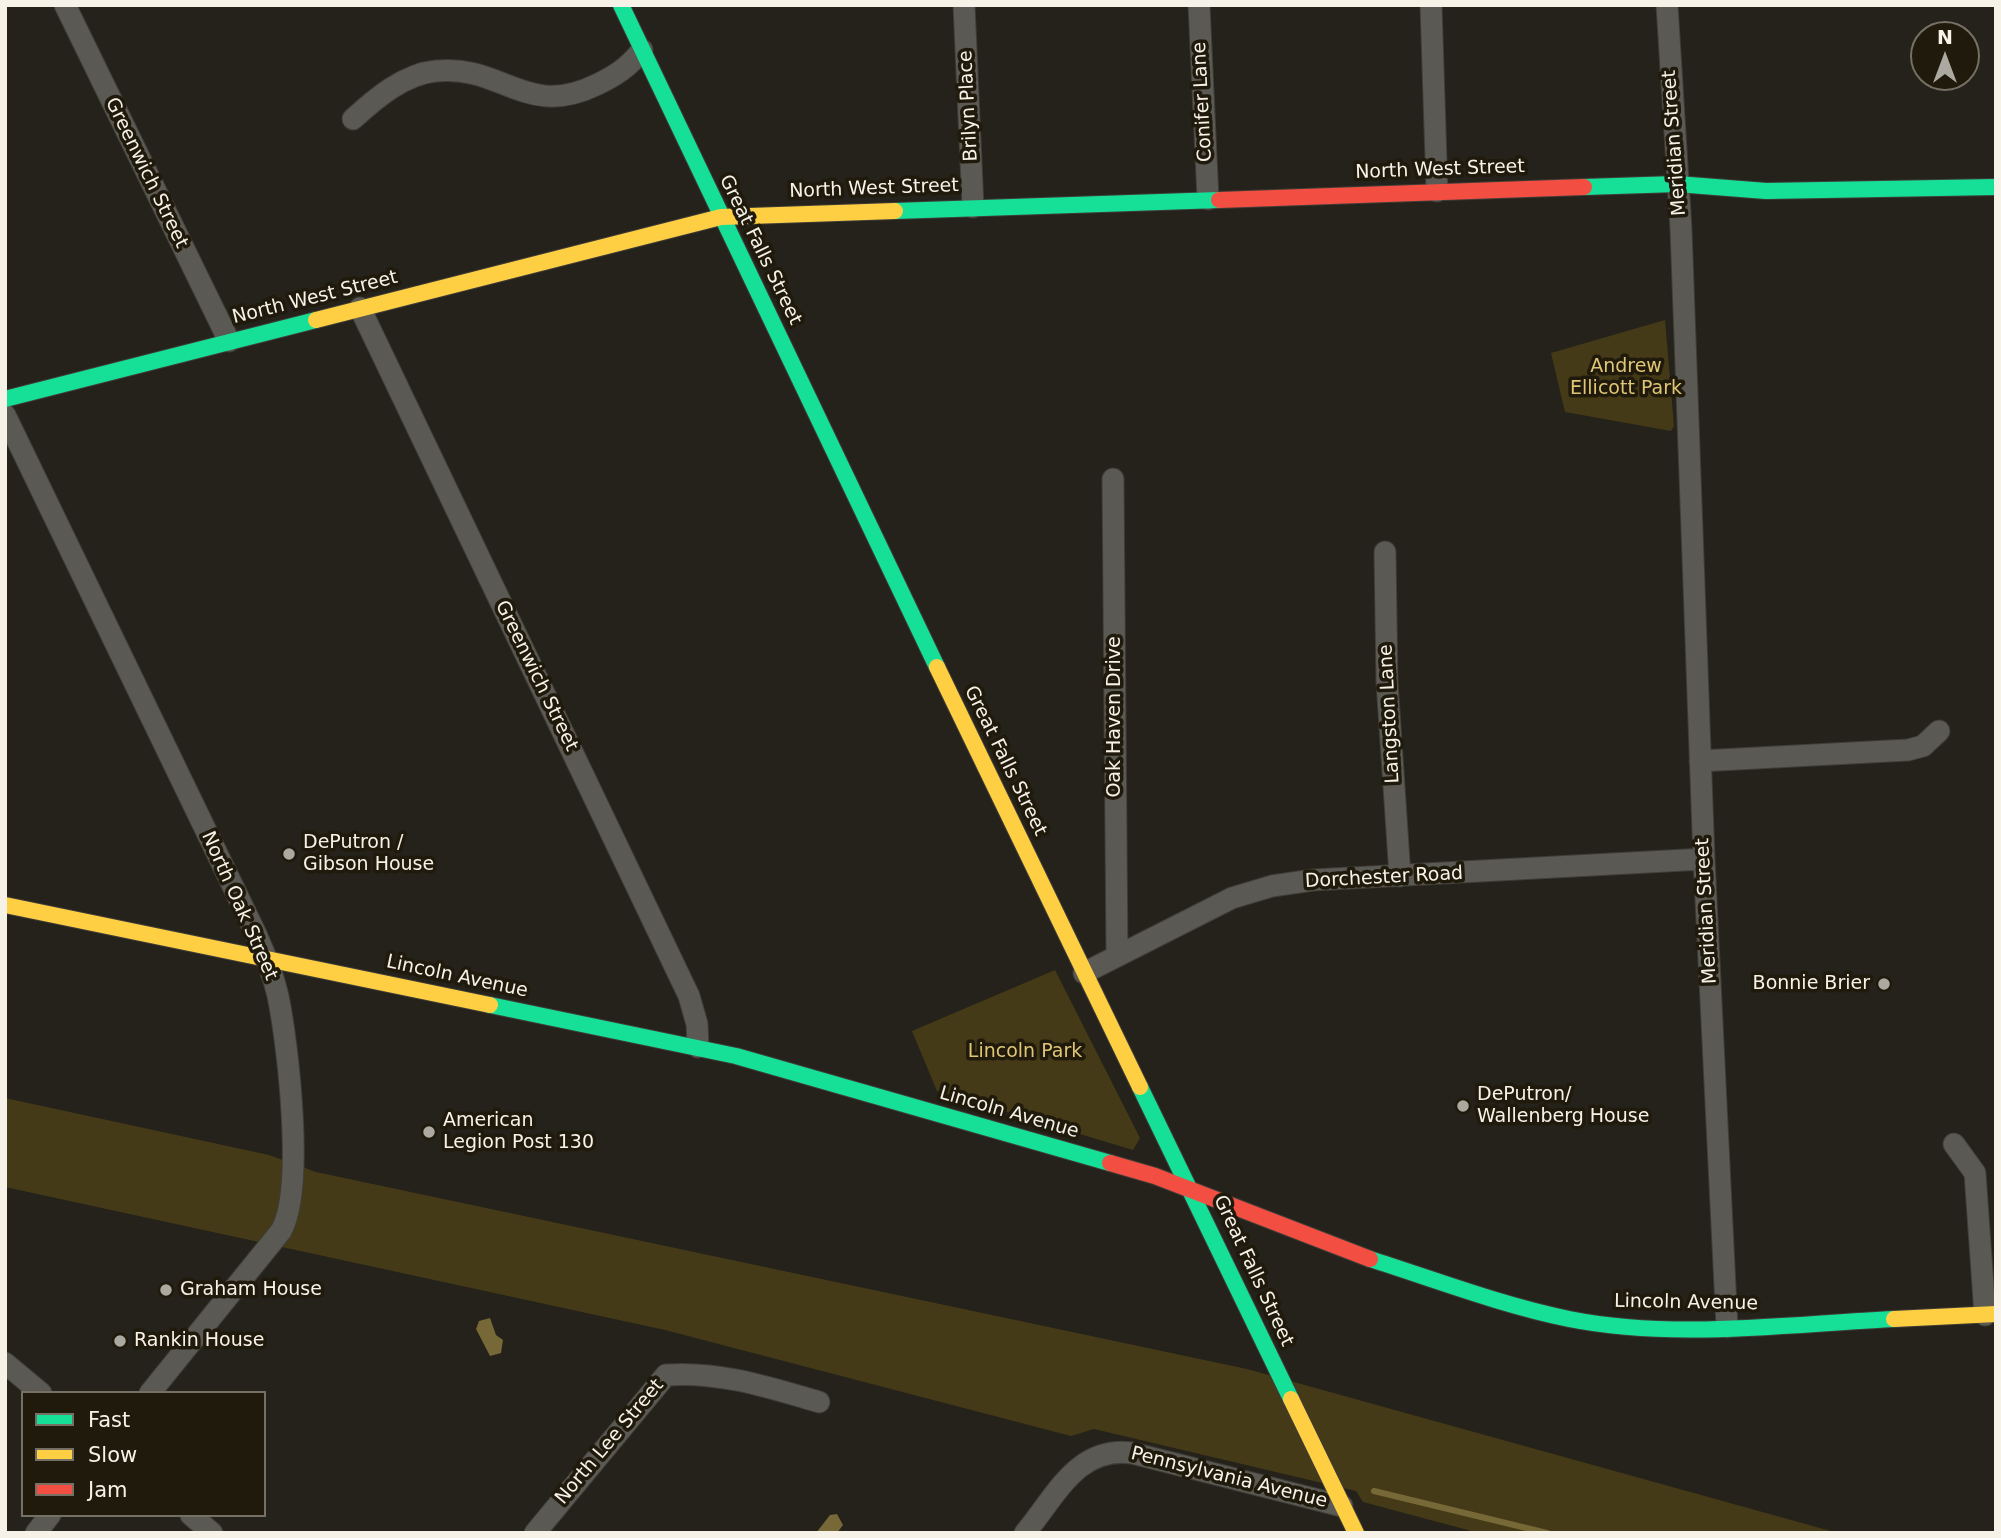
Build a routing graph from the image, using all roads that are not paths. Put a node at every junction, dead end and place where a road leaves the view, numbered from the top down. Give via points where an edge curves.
1 (65, 5) edge
2 (621, 5) edge
3 (964, 5) edge
4 (1199, 5) edge
5 (1431, 5) edge
6 (1667, 5) edge
7 (642, 50) junction
8 (353, 119) dead end
9 (1677, 184) junction
10 (1996, 187) edge
11 (1437, 191) junction
12 (1208, 199) junction
13 (973, 206) junction
14 (721, 217) junction
15 (360, 308) junction
16 (229, 341) junction
17 (5, 399) edge
18 (5, 415) edge
19 (1113, 479) dead end
20 (1385, 552) dead end
21 (1939, 731) dead end
22 (1700, 761) junction
23 (1704, 859) junction
24 (1400, 876) junction
25 (5, 905) edge
26 (1117, 956) junction
27 (267, 959) junction
28 (1084, 973) junction
29 (698, 1047) junction
30 (1954, 1144) dead end
31 (1190, 1188) junction
32 (1991, 1315) edge
33 (1727, 1326) junction
34 (5, 1363) edge
35 (39, 1391) edge
36 (152, 1391) edge
37 (818, 1402) dead end
38 (1342, 1506) junction
39 (48, 1517) edge
40 (193, 1517) edge
41 (36, 1533) edge
42 (212, 1533) edge
43 (535, 1533) edge
44 (1025, 1533) edge
45 (1356, 1533) edge

1 - 16 street, Greenwich Street
2 - 7 main road, Great Falls Street
3 - 13 street, Brilyn Place
4 - 12 street, Conifer Lane
5 - 11 street
6 - 9 street, Meridian Street
7 - 8 street via 618,74 569,97 535,97 472,72 433,71 411,77
7 - 14 main road, Great Falls Street
9 - 10 main road, North West Street via 1766,191
9 - 11 main road, North West Street
9 - 22 street, Meridian Street
11 - 12 main road, North West Street
12 - 13 main road, North West Street
13 - 14 main road, North West Street
14 - 15 main road, North West Street
14 - 28 main road, Great Falls Street
15 - 16 main road, North West Street
15 - 29 street, Greenwich Street via 668,950 694,1010
16 - 17 main road, North West Street
18 - 27 street, North Oak Street
19 - 26 street, Oak Haven Drive
20 - 24 street, Langston Lane via 1387,682
21 - 22 street via 1923,746 1908,750
22 - 23 street, Meridian Street
23 - 24 street, Dorchester Road
23 - 33 street, Meridian Street
24 - 26 street, Dorchester Road via 1272,886 1232,898
25 - 27 main road, Lincoln Avenue
26 - 28 street, Dorchester Road
27 - 29 main road, Lincoln Avenue
27 - 36 street, North Oak Street via 278,996 287,1067 295,1178 289,1215 281,1231
28 - 31 main road, Great Falls Street
29 - 31 main road, Lincoln Avenue
30 - 32 street via 1975,1173
31 - 33 main road, Lincoln Avenue via 1290,1232 1544,1314 1650,1328
31 - 38 main road, Great Falls Street
32 - 33 main road, Lincoln Avenue
34 - 35 street
37 - 43 street, North Lee Street via 752,1382 692,1373 666,1375
38 - 44 street, Pennsylvania Avenue via 1132,1453 1105,1452 1075,1469
38 - 45 main road, Great Falls Street
39 - 41 street
40 - 42 street

